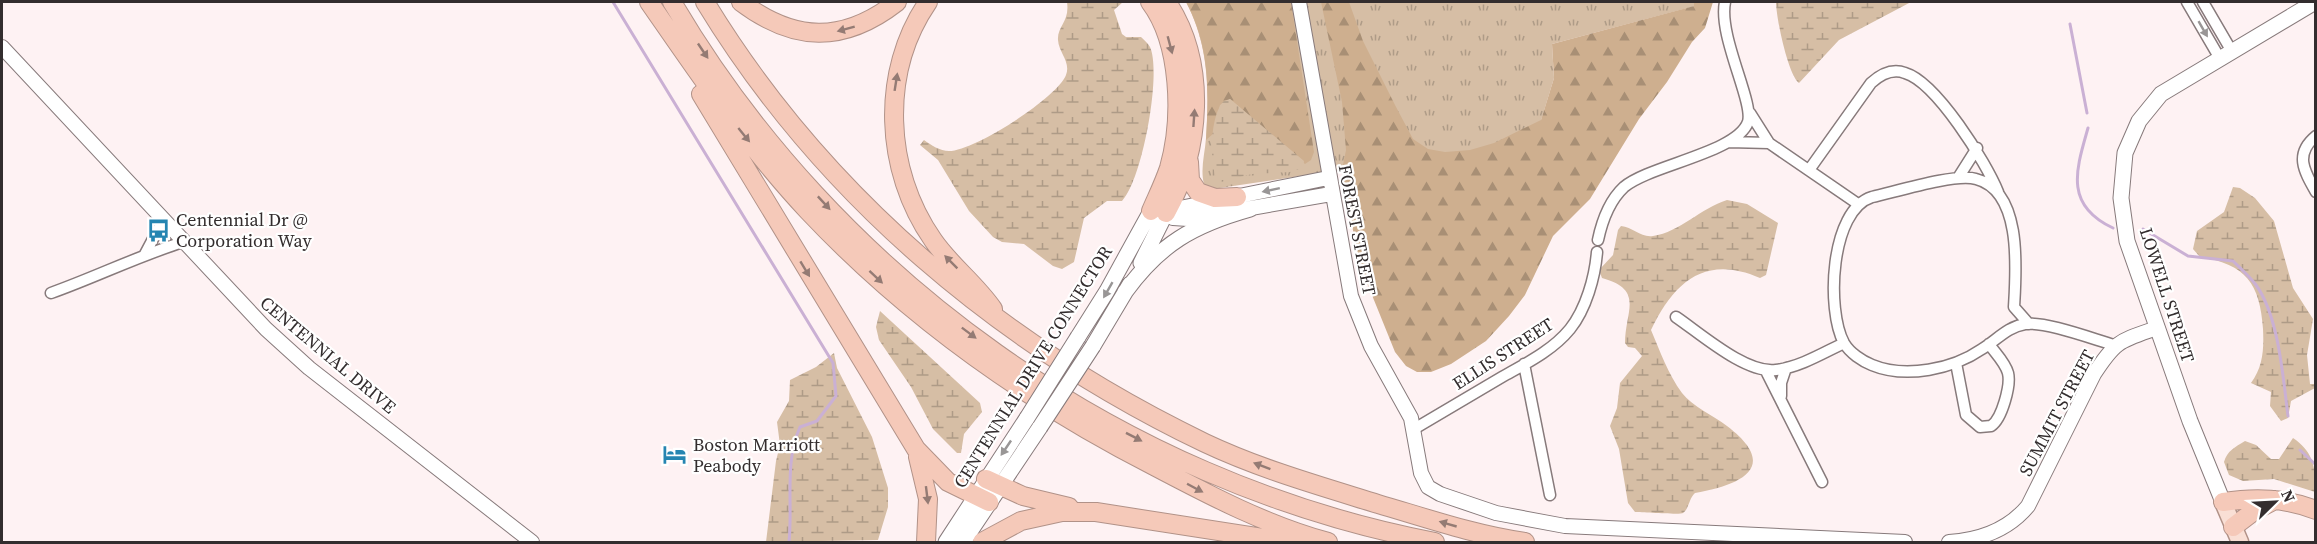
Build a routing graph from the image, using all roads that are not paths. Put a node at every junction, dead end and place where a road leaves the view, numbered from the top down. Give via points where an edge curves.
1 (649, 2) edge
2 (672, 2) edge
3 (705, 2) edge
4 (741, 2) edge
5 (897, 2) edge
6 (927, 2) edge
7 (1150, 2) edge
8 (1167, 2) edge
9 (1299, 2) edge
10 (1725, 2) edge
11 (2187, 2) edge
12 (2203, 2) edge
13 (2315, 2) edge
14 (2, 47) edge
15 (2225, 54) junction
16 (1750, 113) junction
17 (2316, 136) edge
18 (1729, 142) junction
19 (1768, 143) junction
20 (1190, 146) junction
21 (1977, 148) junction
22 (1809, 170) junction
23 (1328, 178) junction
24 (1958, 178) junction
25 (2316, 192) edge
26 (1331, 194) junction
27 (2002, 201) junction
28 (1243, 203) junction
29 (1858, 204) junction
30 (1158, 212) junction
31 (163, 220) junction
32 (183, 242) junction
33 (145, 254) junction
34 (1125, 292) junction
35 (51, 293) dead end
36 (2014, 307) junction
37 (1676, 317) dead end
38 (1002, 322) junction
39 (2029, 324) junction
40 (2157, 328) junction
41 (2005, 332) junction
42 (1844, 343) junction
43 (1989, 344) junction
44 (2114, 345) junction
45 (1956, 363) junction
46 (1524, 364) junction
47 (1786, 368) junction
48 (1766, 371) junction
49 (1781, 396) junction
50 (1414, 429) junction
51 (916, 449) junction
52 (1822, 482) dead end
53 (993, 483) junction
54 (1550, 495) dead end
55 (981, 499) junction
56 (2275, 500) junction
57 (2223, 502) junction
58 (2316, 510) edge
59 (1096, 512) junction
60 (2236, 535) edge
61 (529, 541) edge
62 (926, 543) edge
63 (946, 543) edge
64 (963, 543) edge
65 (982, 543) edge
66 (1289, 543) edge
67 (1328, 543) edge
68 (1435, 543) edge
69 (1525, 543) edge
70 (1905, 543) edge
71 (1950, 543) edge

1 -> 51 highway
1 -> 67 highway via 740,130 807,210 881,281 956,344 1024,393 1127,453 1239,510
2 -> 68 highway via 744,110 813,192 885,264 992,350 1074,404 1209,472 1335,518
3 - 38 highway via 771,98 848,188 923,260
5 -> 4 highway via 867,22 815,34 784,28
38 -> 6 highway via 978,288 946,258 931,237 902,172 894,124 895,84 907,41
7 -> 30 highway via 1166,29 1176,92 1169,166
20 -> 8 highway via 1193,68 1182,27
9 - 23 street, FOREST STREET
10 - 16 street via 1727,36
11 -> 15 street
12 - 15 street
13 - 15 main road, LOWELL STREET
14 - 31 street, CENTENNIAL DRIVE
15 - 40 main road, LOWELL STREET via 2160,95 2139,121 2125,153 2122,218
16 - 18 street via 1745,127
16 - 19 street
17 - 25 street via 2301,156
18 - 19 street
18 - 46 street, ELLIS STREET via 1628,185 1607,211 1590,289 1576,320 1556,343
19 - 22 street
20 - 28 highway via 1189,173 1198,192
20 - 30 highway via 1184,173
21 - 22 street via 1918,80 1894,71 1871,83
21 - 24 street
21 - 27 street
22 - 29 street
23 - 26 street, FOREST STREET
23 -> 28 street
24 - 27 street via 1975,178 1995,190
24 - 29 street via 1872,197
26 - 28 street
26 - 50 street, FOREST STREET via 1355,310 1371,346 1403,399
27 - 36 street via 2015,238
28 - 30 street
28 - 34 main road via 1183,234 1154,256
29 - 42 street via 1846,224 1835,272 1835,308
30 - 34 main road, CENTENNIAL DRIVE CONNECTOR
30 -> 53 main road, CENTENNIAL DRIVE CONNECTOR, bridge via 1027,418
31 - 32 street, CENTENNIAL DRIVE
31 - 33 street
32 - 33 street
32 - 61 street, CENTENNIAL DRIVE via 289,351
33 - 35 street
34 - 53 main road, CENTENNIAL DRIVE CONNECTOR, bridge via 1040,427
36 - 39 street
36 - 41 street
37 - 48 street via 1745,363
69 -> 38 highway via 1348,495 1236,456 1113,393
39 - 41 street
39 - 44 street
40 - 44 street, SUMMIT STREET
40 - 57 main road, LOWELL STREET
41 - 43 street
42 - 45 street via 1862,360 1891,370
42 - 47 street
43 - 45 street
43 - 45 street via 2006,368 2008,381 1999,418 1991,426 1980,427 1966,415
44 - 71 street, SUMMIT STREET via 2094,374 2028,506 2002,528 1975,539
46 - 50 street, ELLIS STREET
46 - 54 street
47 - 48 street
47 - 49 street
48 - 49 street
49 - 52 street
50 - 70 street, FOREST STREET via 1421,473 1428,487 1440,495 1496,513 1565,526
51 - 55 highway via 938,474
51 -> 62 highway via 928,499
53 - 55 main road, CENTENNIAL DRIVE CONNECTOR
53 - 59 highway via 1038,501
55 - 63 main road, CENTENNIAL DRIVE CONNECTOR
55 - 64 main road, CENTENNIAL DRIVE CONNECTOR
56 - 57 highway via 2258,497
56 - 58 highway
56 - 60 highway via 2254,511
57 - 60 main road, LOWELL STREET
59 - 65 highway via 1036,517 1008,527
59 - 66 highway

